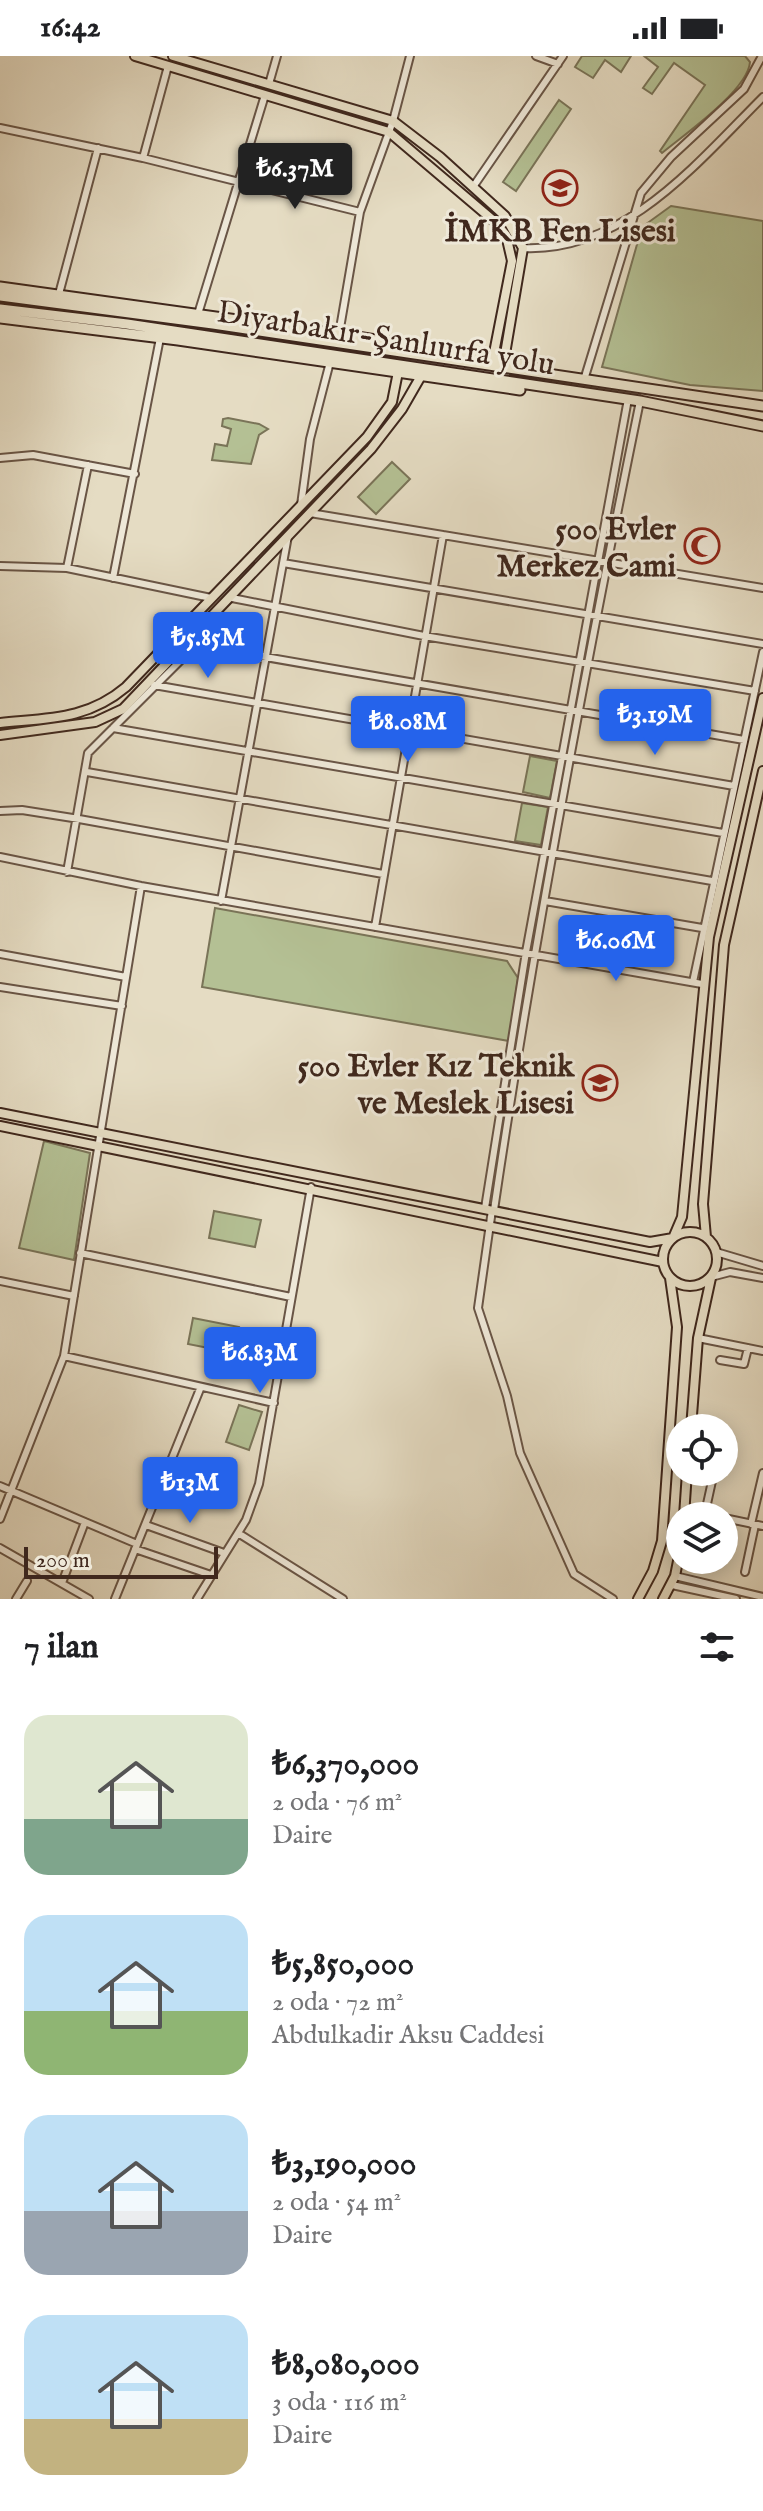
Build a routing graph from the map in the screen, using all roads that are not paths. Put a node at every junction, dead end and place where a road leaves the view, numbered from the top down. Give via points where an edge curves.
1 (135, 56) edge
2 (174, 56) edge
3 (277, 56) edge
4 (410, 56) edge
5 (536, 56) edge
6 (563, 56) edge
7 (762, 56) edge
8 (558, 64) junction
9 (168, 66) junction
10 (269, 84) junction
11 (265, 95) junction
12 (763, 97) edge
13 (393, 121) junction
14 (0, 128) edge
15 (389, 132) junction
16 (98, 148) junction
17 (143, 158) junction
18 (238, 181) junction
19 (473, 187) junction
20 (360, 212) junction
21 (632, 218) junction
22 (523, 248) junction
23 (0, 287) edge
24 (59, 294) junction
25 (0, 296) edge
26 (0, 309) edge
27 (198, 314) junction
28 (0, 318) edge
29 (339, 334) junction
30 (160, 338) junction
31 (493, 358) junction
32 (504, 360) junction
33 (330, 362) junction
34 (398, 372) junction
35 (547, 373) junction
36 (421, 376) junction
37 (584, 381) junction
38 (547, 388) junction
39 (396, 389) junction
40 (628, 399) junction
41 (406, 401) junction
42 (640, 401) junction
43 (763, 406) edge
44 (763, 426) edge
45 (0, 458) edge
46 (88, 465) junction
47 (135, 474) junction
48 (301, 505) junction
49 (310, 513) junction
50 (443, 535) junction
51 (288, 536) junction
52 (598, 559) junction
53 (607, 561) junction
54 (283, 563) junction
55 (0, 566) edge
56 (67, 568) junction
57 (113, 578) junction
58 (432, 588) junction
59 (763, 588) edge
60 (211, 598) junction
61 (232, 598) junction
62 (274, 608) junction
63 (588, 614) junction
64 (597, 615) junction
65 (424, 636) junction
66 (763, 644) edge
67 (763, 652) edge
68 (264, 658) junction
69 (579, 661) junction
70 (589, 663) junction
71 (415, 683) junction
72 (153, 684) junction
73 (755, 691) junction
74 (763, 698) edge
75 (255, 704) junction
76 (571, 709) junction
77 (580, 711) junction
78 (0, 723) edge
79 (113, 728) junction
80 (409, 729) junction
81 (0, 735) edge
82 (744, 740) junction
83 (247, 751) junction
84 (562, 755) junction
85 (572, 757) junction
86 (763, 771) edge
87 (87, 772) junction
88 (400, 778) junction
89 (734, 786) junction
90 (238, 799) junction
91 (554, 804) junction
92 (563, 806) junction
93 (0, 811) edge
94 (79, 819) junction
95 (392, 825) junction
96 (723, 833) junction
97 (229, 847) junction
98 (550, 853) junction
99 (0, 856) edge
100 (67, 872) junction
101 (383, 874) junction
102 (712, 881) junction
103 (141, 886) junction
104 (221, 901) junction
105 (545, 901) junction
106 (375, 927) junction
107 (702, 928) junction
108 (526, 952) junction
109 (0, 954) edge
110 (535, 954) junction
111 (126, 977) junction
112 (698, 983) junction
113 (0, 987) edge
114 (122, 1006) junction
115 (0, 1113) edge
116 (0, 1126) edge
117 (100, 1133) junction
118 (97, 1148) junction
119 (311, 1187) junction
120 (490, 1209) junction
121 (489, 1224) junction
122 (706, 1237) junction
123 (673, 1238) junction
124 (716, 1252) junction
125 (80, 1253) junction
126 (663, 1262) junction
127 (763, 1266) edge
128 (711, 1277) junction
129 (670, 1278) junction
130 (763, 1278) edge
131 (0, 1281) edge
132 (74, 1296) junction
133 (291, 1297) junction
134 (698, 1338) junction
135 (748, 1348) junction
136 (763, 1351) edge
137 (64, 1356) junction
138 (720, 1360) dead end
139 (200, 1389) junction
140 (274, 1403) junction
141 (692, 1414) edge
142 (763, 1473) edge
143 (0, 1486) edge
144 (11, 1492) junction
145 (0, 1519) edge
146 (85, 1522) junction
147 (146, 1525) junction
148 (757, 1525) edge
149 (238, 1533) junction
150 (136, 1546) junction
151 (0, 1548) edge
152 (224, 1553) junction
153 (745, 1572) dead end
154 (675, 1574) edge
155 (211, 1575) junction
156 (674, 1580) junction
157 (27, 1581) dead end
158 (62, 1583) junction
159 (763, 1597) edge
160 (16, 1599) edge
161 (89, 1599) edge
162 (115, 1599) edge
163 (197, 1599) edge
164 (343, 1599) edge
165 (613, 1599) edge
166 (638, 1599) edge
167 (663, 1599) edge
168 (736, 1599) edge

1 - 9 main road
2 - 10 main road
3 - 10 street
4 - 13 street
5 - 8 street
6 - 8 street
7 - 21 street via 744,89 653,176
8 - 19 street
9 - 11 main road
9 - 17 street
10 - 13 main road
11 - 15 main road
11 - 18 street
12 - 21 street
13 - 15 street
13 - 19 main road
14 - 16 street
15 - 20 street
15 - 31 main road via 506,235 512,261
16 - 17 street
16 - 24 street
17 - 18 street
18 - 20 street
18 - 27 street
19 - 22 main road via 505,216
20 - 29 street
21 - 22 street via 576,244
21 - 37 street
22 - 32 main road
23 - 24 highway
24 - 27 highway
25 - 35 highway, Diyarbakır-Şanlıurfa yolu
26 - 38 highway, Diyarbakır-Şanlıurfa yolu
27 - 29 highway
28 - 30 highway
29 - 31 highway
30 - 33 highway
30 - 47 street
31 - 32 highway
32 - 35 highway
33 - 34 highway
33 - 48 street via 310,439
34 - 36 highway
34 - 39 main road
35 - 37 highway, Diyarbakır-Şanlıurfa yolu
36 - 38 highway via 524,391
36 - 41 main road
37 - 43 highway, Diyarbakır-Şanlıurfa yolu
38 - 40 highway, Diyarbakır-Şanlıurfa yolu
39 - 41 main road via 406,390
39 - 48 main road via 385,415
40 - 42 highway, Diyarbakır-Şanlıurfa yolu
40 - 52 street
41 - 49 main road via 381,437
42 - 44 highway, Diyarbakır-Şanlıurfa yolu
42 - 53 street
45 - 46 street via 33,455
46 - 47 street
46 - 56 street
47 - 57 street
48 - 60 main road
49 - 50 street
49 - 51 main road
50 - 52 street
50 - 58 street
51 - 54 street
51 - 61 main road
52 - 53 street
52 - 63 street
53 - 59 street
53 - 64 street
54 - 58 street
54 - 62 street
55 - 56 street
56 - 57 street
57 - 60 street
58 - 63 street
58 - 65 street
60 - 78 main road via 109,701 85,713
61 - 62 street
61 - 72 main road
62 - 65 street
62 - 68 street
63 - 64 street
63 - 69 street
64 - 66 street
64 - 70 street
65 - 69 street
65 - 71 street
67 - 73 street
68 - 71 street
68 - 72 street via 196,645
68 - 75 street
69 - 70 street
69 - 76 street
70 - 73 street
70 - 77 street
71 - 76 street
71 - 80 street
72 - 75 street
72 - 79 street
72 - 81 main road via 108,718
73 - 82 street
74 - 112 main road
75 - 80 street
75 - 83 street
76 - 77 street
76 - 84 street
77 - 82 street
77 - 85 street
79 - 83 street
79 - 87 street via 88,753
80 - 84 street
80 - 88 street
82 - 89 street
83 - 88 street
83 - 90 street
84 - 85 street
84 - 91 street
85 - 89 street
85 - 92 street
86 - 122 main road via 720,973 703,1196
87 - 90 street
87 - 94 street
88 - 91 street
88 - 95 street
89 - 96 street
90 - 95 street
90 - 97 street
91 - 92 street
91 - 98 street
92 - 96 street
92 - 98 street
93 - 94 street
94 - 97 street
94 - 100 street
95 - 98 street
95 - 101 street
96 - 102 street
97 - 101 street
97 - 104 street
98 - 102 street
98 - 105 street
98 - 108 street
99 - 100 street
100 - 103 street
101 - 106 street
102 - 107 street
103 - 104 street
103 - 111 street
104 - 106 street
105 - 107 street
105 - 110 street
106 - 108 street
107 - 112 street
108 - 110 street
108 - 120 street
109 - 111 street
110 - 112 street
110 - 120 street
111 - 114 street
112 - 123 main road via 682,1217
113 - 114 street
114 - 117 street
115 - 117 main road
116 - 118 main road
117 - 118 street
117 - 120 main road
118 - 119 main road
118 - 125 street
119 - 121 main road
119 - 133 street
120 - 121 street
120 - 123 main road via 650,1242
121 - 126 main road
121 - 165 street via 478,1308 520,1453 574,1574
122 - 123 main road via 689,1232
122 - 124 main road
123 - 126 main road
124 - 127 street
124 - 128 main road
125 - 132 street
125 - 133 street
126 - 129 main road
128 - 129 main road via 695,1286
128 - 130 street via 730,1272
128 - 134 main road
129 - 166 main road via 677,1327 662,1541
131 - 132 street
132 - 137 street
133 - 140 street
134 - 135 street
134 - 141 main road
135 - 136 street
135 - 138 street via 744,1364
137 - 139 street
137 - 144 street
139 - 140 street
139 - 147 street
140 - 149 street via 259,1484
142 - 148 street
143 - 144 street
144 - 145 street
144 - 146 street
146 - 150 street
146 - 158 street
147 - 150 street
147 - 152 street
148 - 153 street
149 - 152 street
149 - 164 street
150 - 155 street
150 - 162 street
151 - 158 street
152 - 155 street
154 - 156 main road
155 - 163 street
156 - 159 street
156 - 167 main road
156 - 168 street
157 - 160 street
158 - 161 street

